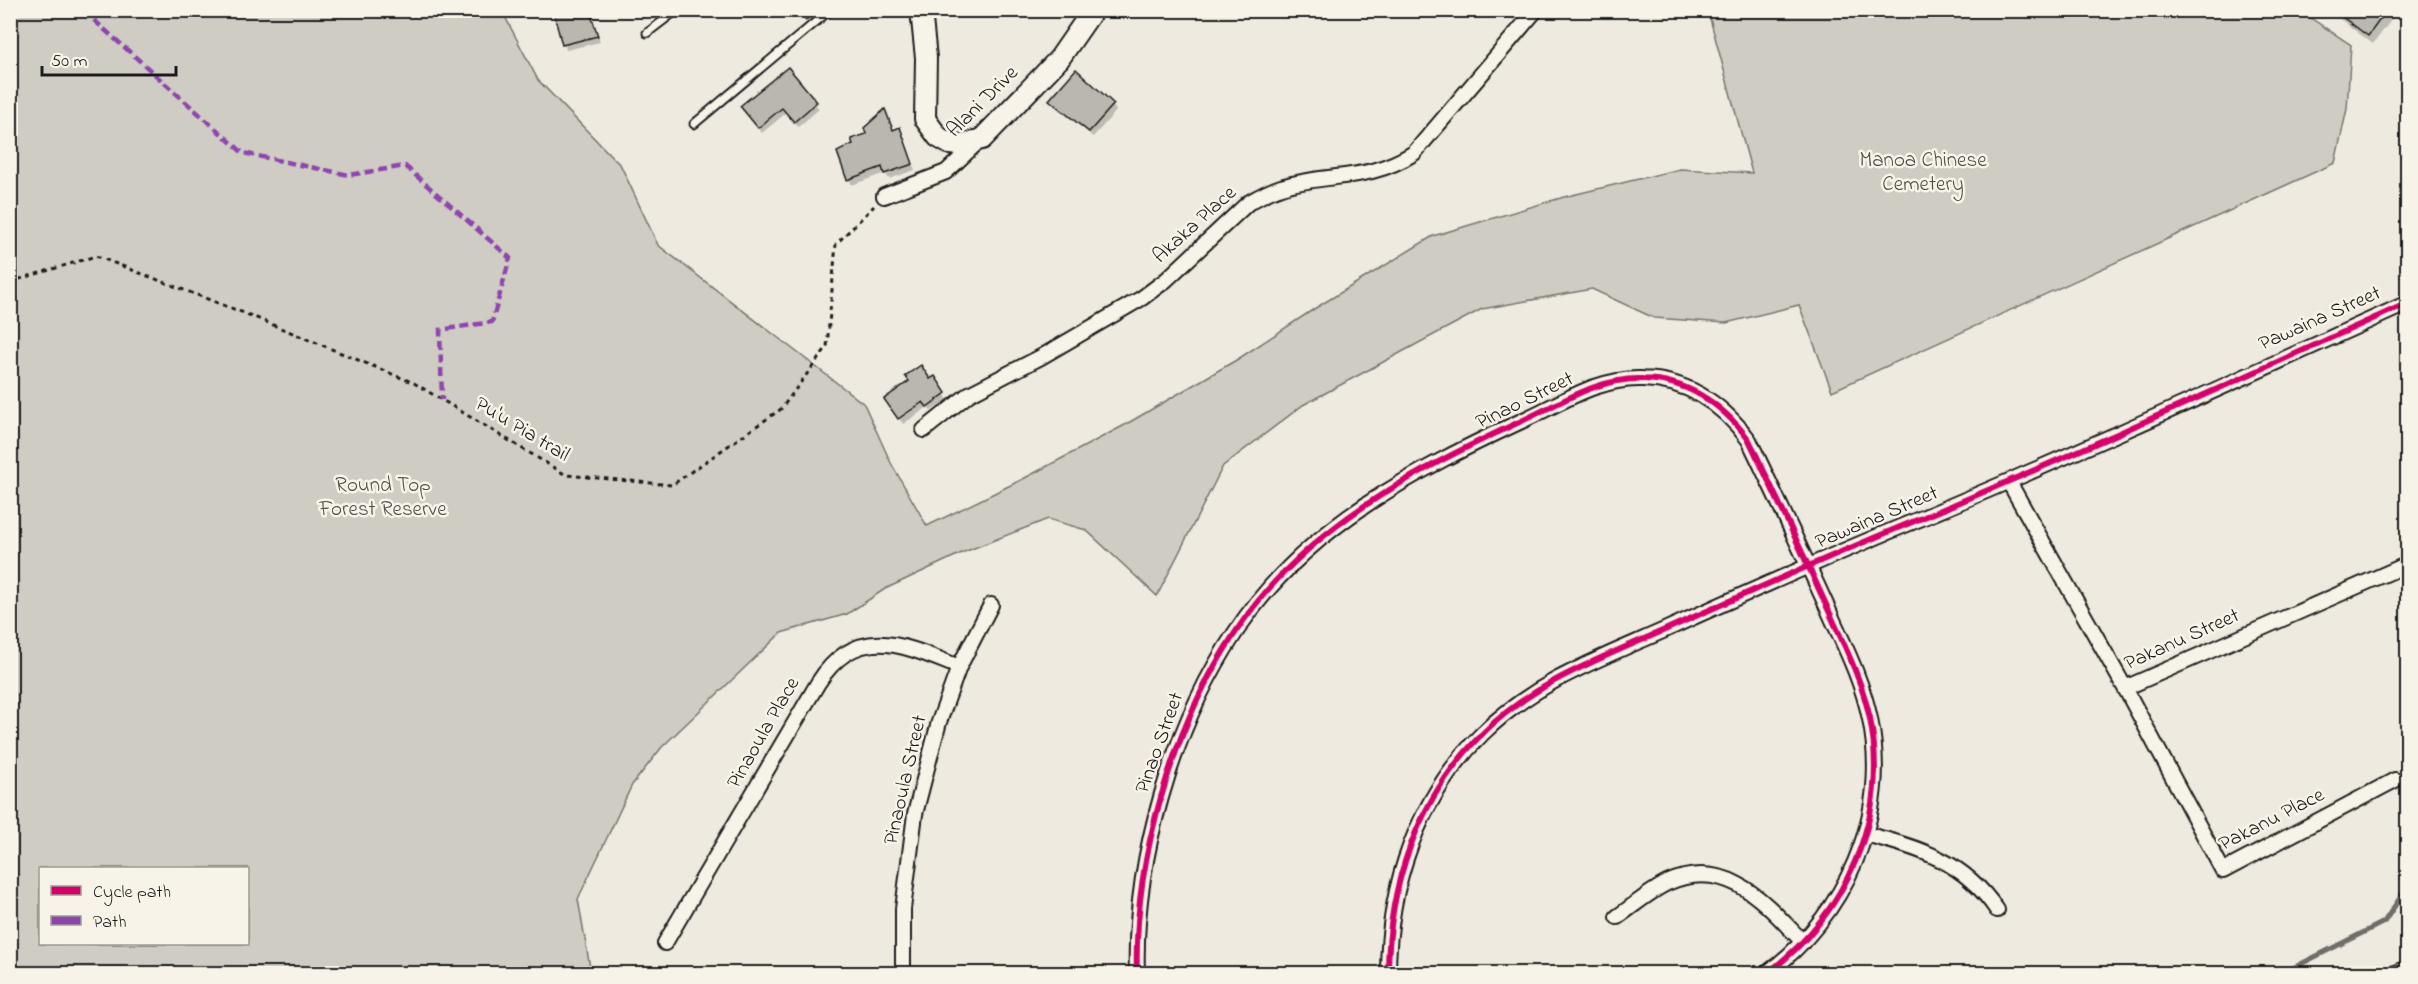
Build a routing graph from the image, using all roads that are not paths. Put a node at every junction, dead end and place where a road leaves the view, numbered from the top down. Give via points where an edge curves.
1 (677, 10) edge
2 (830, 10) edge
3 (921, 10) edge
4 (1092, 10) edge
5 (1536, 10) edge
6 (647, 33) dead end
7 (694, 123) dead end
8 (982, 139) junction
9 (884, 196) road end
10 (2408, 303) edge
11 (924, 430) dead end
12 (2009, 482) junction
13 (2408, 564) edge
14 (1808, 565) junction
15 (991, 605) dead end
16 (959, 667) junction
17 (2125, 688) junction
18 (2395, 780) dead end
19 (1865, 834) junction
20 (1997, 910) dead end
21 (1617, 917) dead end
22 (1803, 942) junction
23 (666, 943) dead end
24 (903, 974) edge
25 (1137, 974) edge
26 (1388, 974) edge
27 (1766, 974) edge

1 - 6 lane
2 - 7 lane
3 - 8 street via 928,124 950,144 967,145
4 - 8 street, Alani Drive via 1059,59
5 - 11 street, Akaka Place via 1413,153 1379,170 1281,187 1248,203 1142,298 969,394
8 - 9 street, Alani Drive via 946,172
10 - 12 street, Pawaina Street
12 - 14 street, Pawaina Street
12 - 17 street, Pakanu Street
13 - 17 street, Pakanu Street
14 - 19 street, Pinao Street via 1855,671 1870,721 1873,799
14 - 25 street, Pinao Street via 1749,440 1738,425 1711,400 1661,380 1626,379 1592,388 1399,482 1337,525 1294,563 1255,605 1218,659 1190,717 1155,819 1142,891
14 - 26 street, Pawaina Street via 1557,678 1482,733 1452,768 1426,808 1407,850 1394,895
15 - 16 street, Pinaoula Street
16 - 23 street, Pinaoula Place via 888,643 857,648 831,666
16 - 24 street, Pinaoula Street via 939,722 915,814 903,909
17 - 18 street, Pakanu Place via 2223,871
19 - 20 street via 1914,847 1942,860 1976,883
19 - 22 street, Pinao Street via 1842,891
21 - 22 street via 1665,884 1709,876 1749,890
22 - 27 street, Pinao Street

